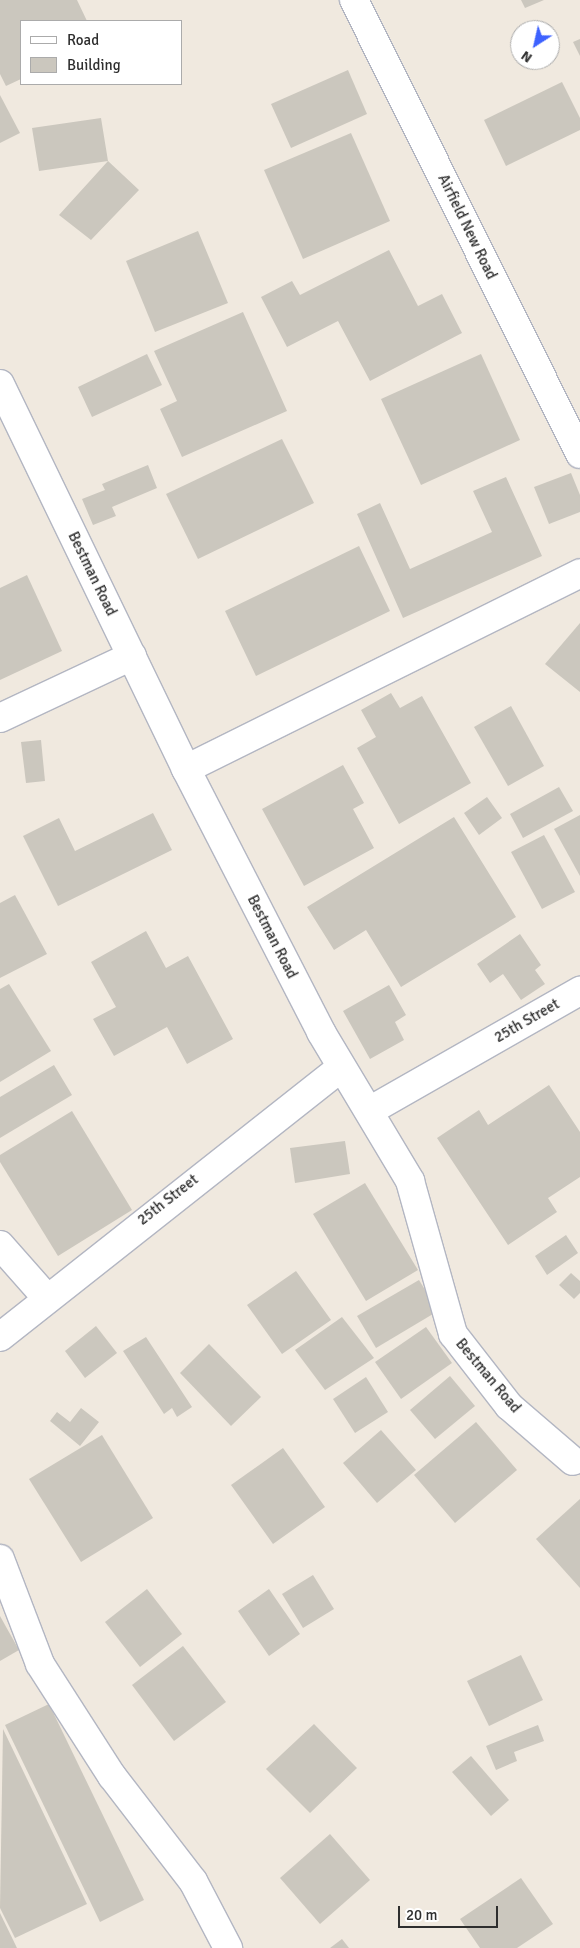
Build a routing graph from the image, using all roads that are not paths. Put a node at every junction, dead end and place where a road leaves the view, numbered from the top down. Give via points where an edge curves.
1 (355, 0) edge
2 (0, 384) edge
3 (580, 454) edge
4 (580, 573) edge
5 (132, 656) junction
6 (0, 718) edge
7 (186, 768) junction
8 (580, 991) edge
9 (341, 1068) junction
10 (370, 1110) junction
11 (0, 1245) edge
12 (46, 1297) junction
13 (0, 1337) edge
14 (573, 1461) dead end
15 (0, 1559) edge
16 (228, 1948) edge

1 - 3 street, Airfield New Road
2 - 5 street, Bestman Road
4 - 7 street
5 - 6 street
5 - 7 street, Bestman Road
7 - 9 street, Bestman Road
8 - 10 street, 25th Street
9 - 10 street, Bestman Road
9 - 12 street, 25th Street
10 - 14 street, Bestman Road via 410,1181 453,1334 509,1406
11 - 12 street
12 - 13 street, 25th Street
15 - 16 street via 40,1664 112,1776 193,1882

